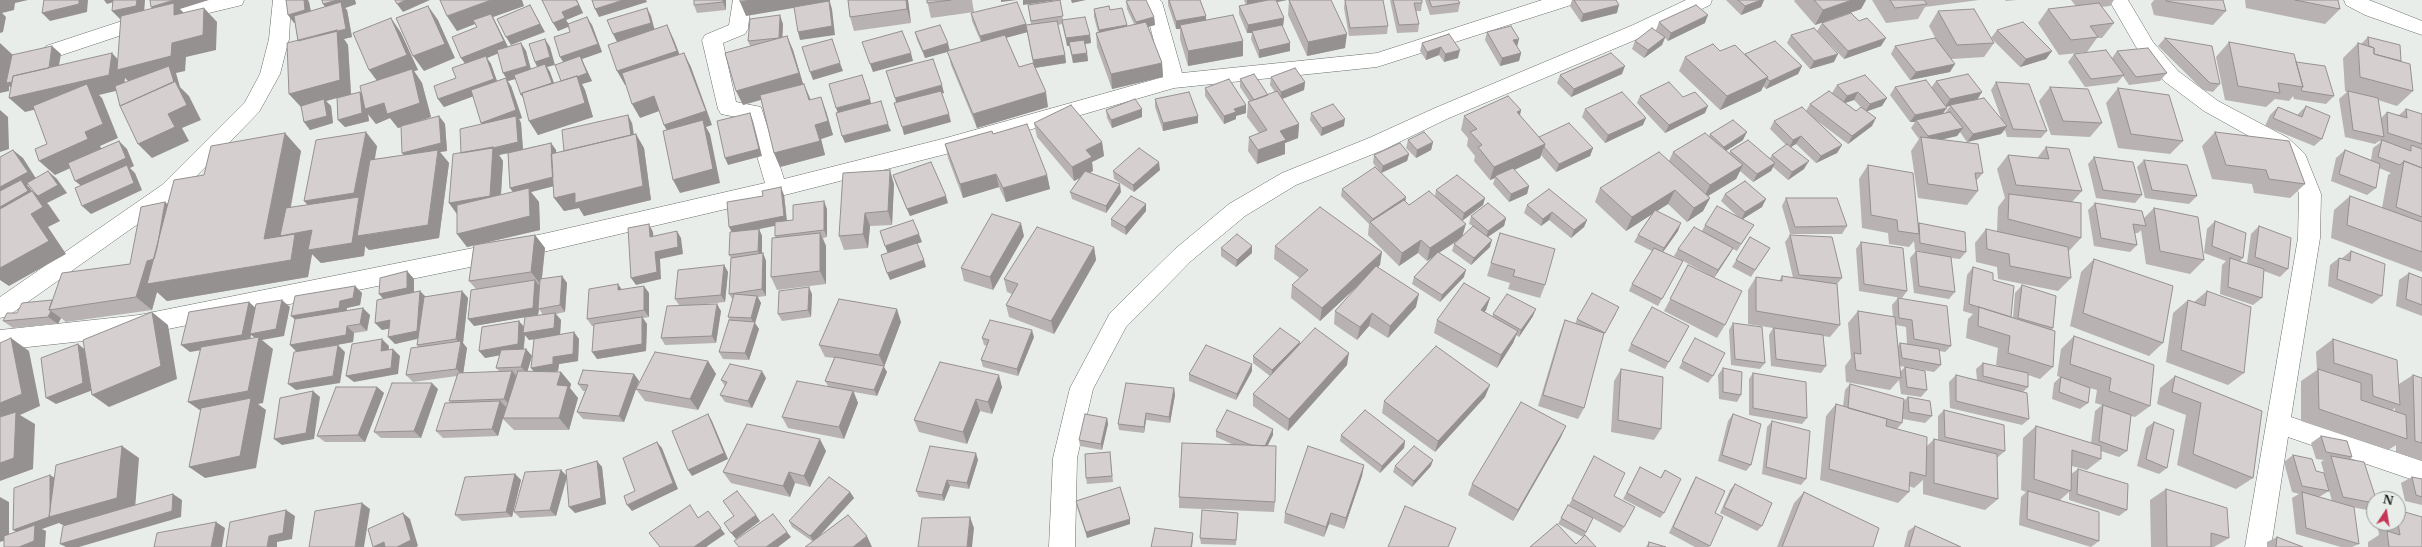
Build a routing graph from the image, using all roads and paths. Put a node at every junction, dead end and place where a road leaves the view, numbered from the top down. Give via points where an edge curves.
1 (235, 0) edge
2 (282, 0) edge
3 (742, 0) edge
4 (1148, 0) edge
5 (1564, 0) edge
6 (1703, 0) edge
7 (2118, 0) edge
8 (2353, 0) edge
9 (1525, 5) edge
10 (2422, 28) edge
11 (52, 51) edge
12 (1174, 81) junction
13 (777, 189) junction
14 (0, 309) edge
15 (0, 340) edge
16 (2279, 423) junction
17 (2422, 472) edge
18 (1062, 547) edge
19 (2258, 547) edge

1 - 11 street via 132,25
2 - 14 street via 279,39 270,74 252,107 169,191
3 - 13 street via 738,29 712,40 728,109 754,112
4 - 12 street via 1155,7
5 - 9 street
6 - 18 street via 1633,33 1289,179 1237,210 1183,255 1118,320 1082,388 1065,458
7 - 16 street via 2146,47 2171,76 2211,106 2281,144 2298,160 2305,176 2310,194 2309,238
8 - 10 street via 2372,10
9 - 12 street via 1377,60
12 - 13 street via 946,146
13 - 15 street via 542,243 147,323
16 - 17 street
16 - 19 street

